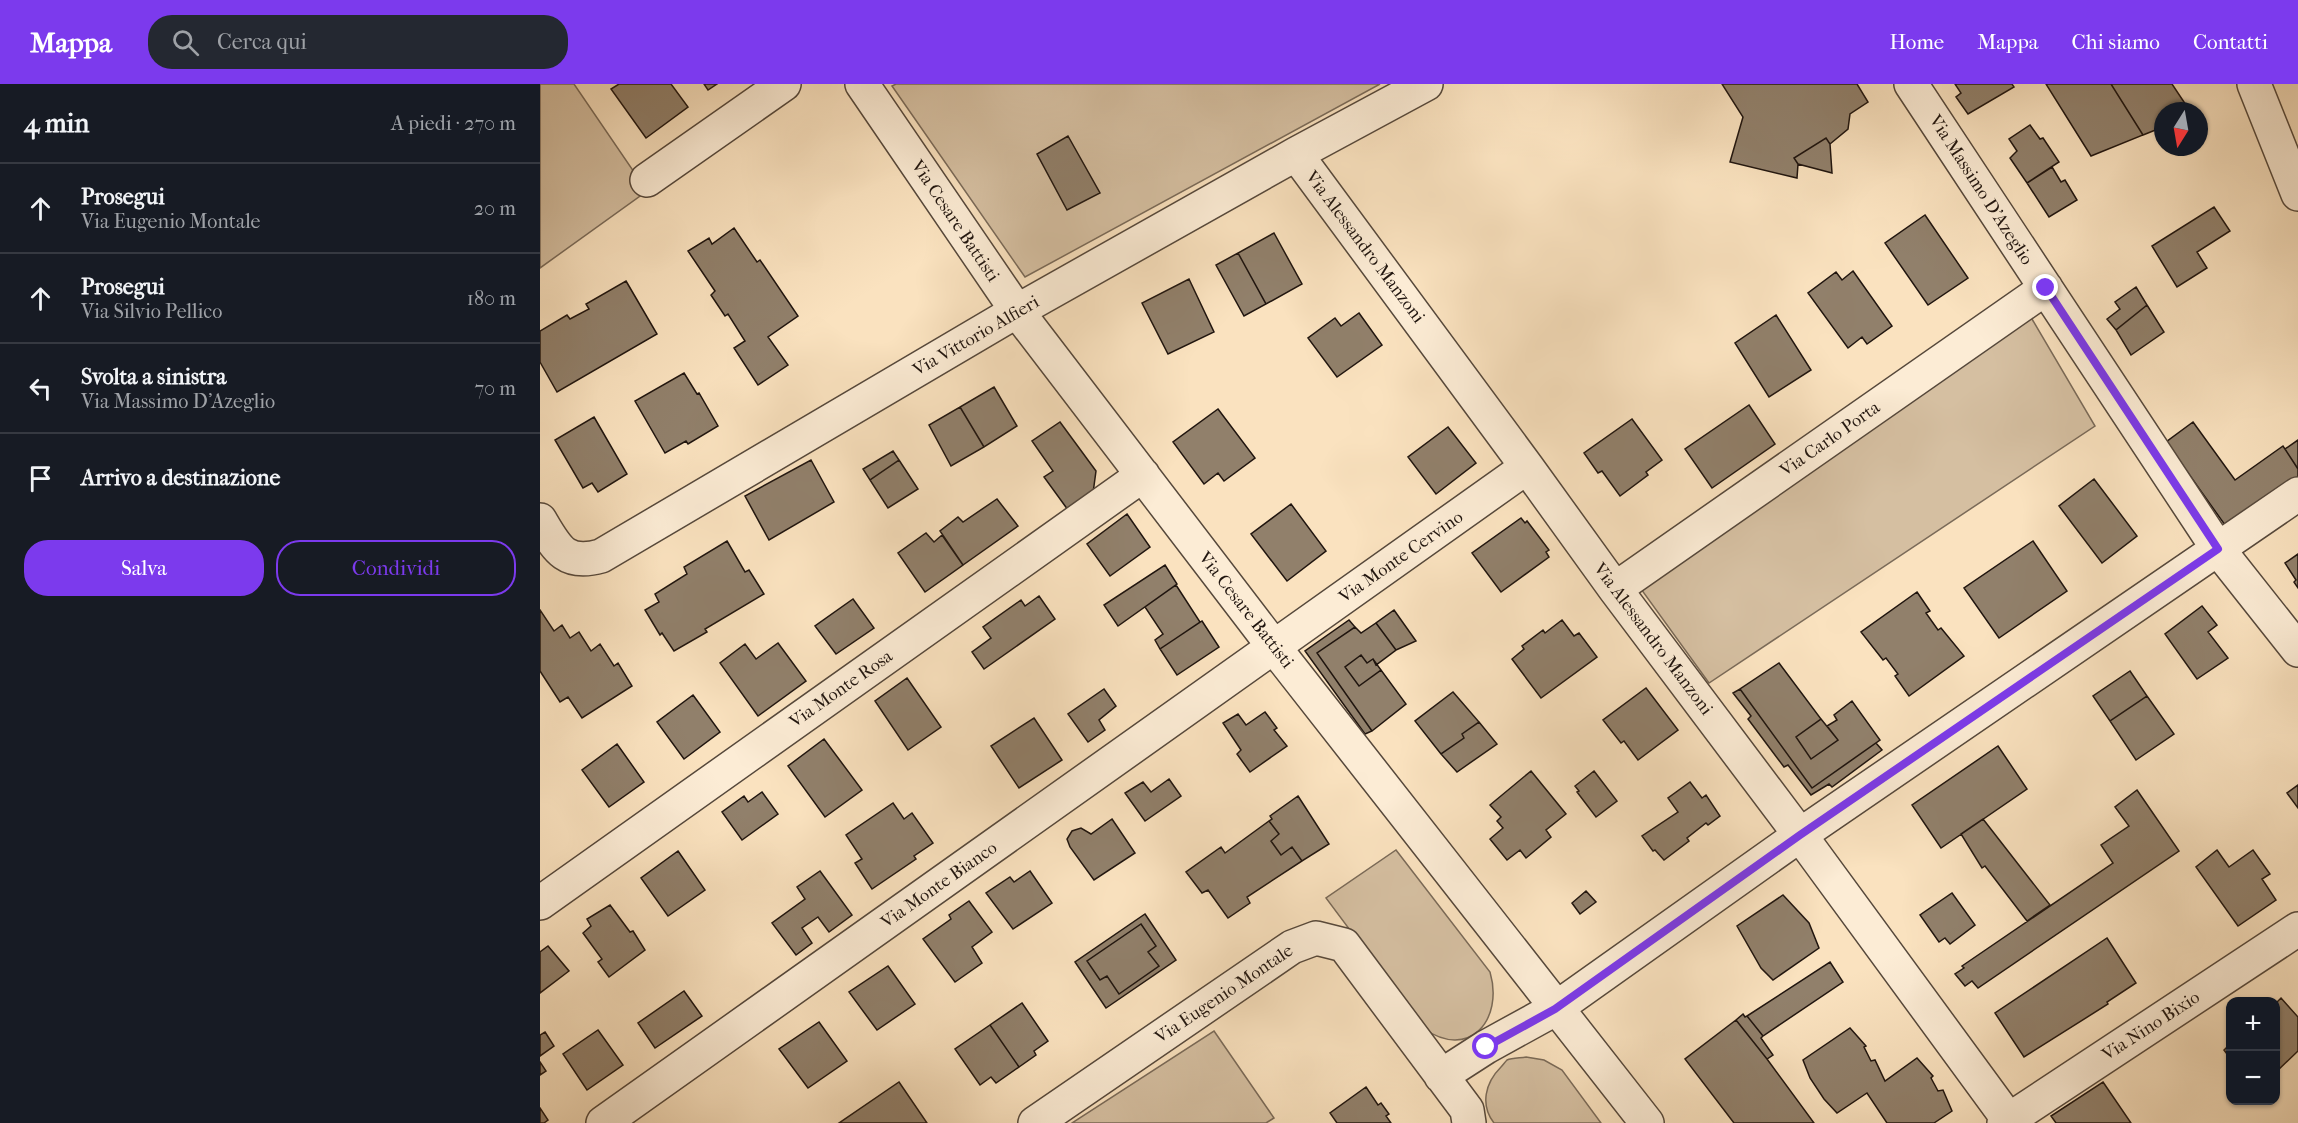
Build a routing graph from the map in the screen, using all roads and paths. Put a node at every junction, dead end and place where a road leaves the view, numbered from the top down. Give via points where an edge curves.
1 (784, 84) edge
2 (862, 84) edge
3 (1426, 84) edge
4 (1911, 84) edge
5 (2254, 84) edge
6 (1296, 154) junction
7 (647, 180) dead end
8 (2298, 194) edge
9 (2046, 288) junction
10 (1017, 311) junction
11 (1527, 467) junction
12 (1143, 475) junction
13 (2298, 495) edge
14 (540, 520) edge
15 (2218, 549) junction
16 (1615, 589) junction
17 (1274, 647) junction
18 (2298, 650) edge
19 (1800, 835) junction
20 (540, 903) edge
21 (2295, 937) edge
22 (1555, 1009) junction
23 (1441, 1076) junction
24 (2008, 1122) edge
25 (603, 1123) edge
26 (1035, 1123) edge
27 (1469, 1123) edge
28 (1647, 1123) edge

1 - 7 street
2 - 10 street, Via Cesare Battisti
3 - 6 street, Via Vittorio Alfieri
4 - 9 street, Via Massimo D'Azeglio
5 - 8 street
6 - 10 street, Via Vittorio Alfieri
6 - 11 street, Via Alessandro Manzoni
9 - 15 street, Via Massimo D'Azeglio
9 - 16 street, Via Carlo Porta
10 - 12 street, Via Cesare Battisti
10 - 14 street, Via Vittorio Alfieri via 601,556 586,561 572,559 561,552
11 - 16 street, Via Alessandro Manzoni
11 - 17 street, Via Monte Cervino
12 - 17 street, Via Cesare Battisti
12 - 20 street, Via Monte Rosa
13 - 15 street
15 - 18 street, Via Massimo D'Azeglio
15 - 19 street
16 - 19 street, Via Alessandro Manzoni
17 - 22 street, Via Cesare Battisti
17 - 25 street, Via Monte Bianco
19 - 22 street
19 - 24 street, Via Alessandro Manzoni
21 - 24 street, Via Nino Bixio
22 - 23 street
22 - 28 street, Via Cesare Battisti
23 - 26 street, Via Eugenio Montale via 1344,945 1316,938 1292,947
23 - 27 street, Via Eugenio Montale via 1467,1110

